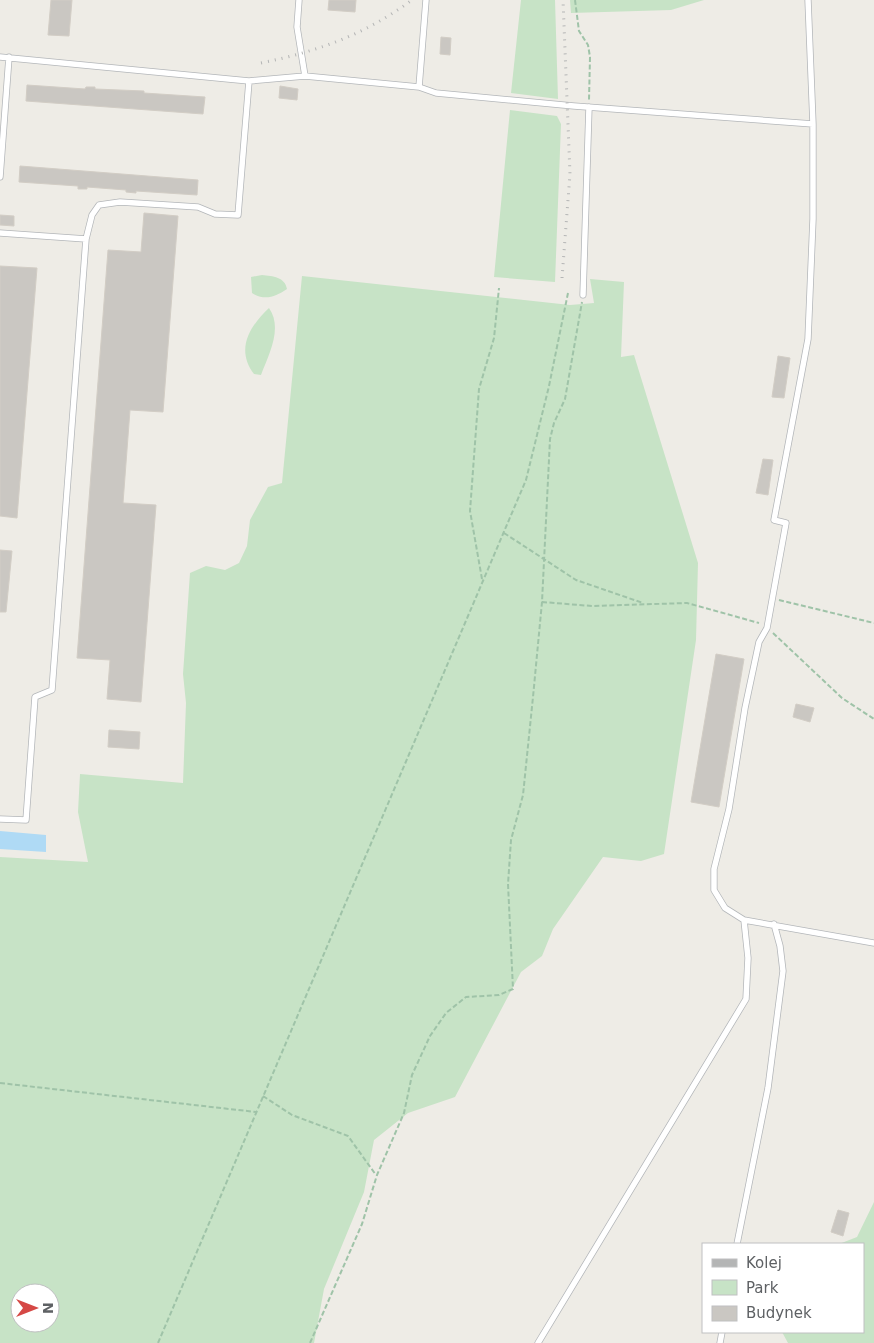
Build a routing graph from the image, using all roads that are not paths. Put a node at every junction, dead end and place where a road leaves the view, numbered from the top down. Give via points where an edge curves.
1 (300, 0) edge
2 (426, 0) edge
3 (808, 0) edge
4 (0, 56) edge
5 (9, 57) junction
6 (305, 76) junction
7 (249, 81) junction
8 (419, 87) junction
9 (589, 107) junction
10 (814, 124) junction
11 (0, 177) edge
12 (0, 233) edge
13 (86, 239) junction
14 (583, 295) road end
15 (0, 819) edge
16 (744, 920) junction
17 (774, 924) junction
18 (874, 943) edge
19 (738, 1243) edge
20 (538, 1343) edge

1 - 6 lane via 297,27
2 - 8 lane
3 - 10 lane
4 - 5 lane
5 - 7 lane
5 - 11 lane
6 - 7 lane
6 - 8 lane
7 - 13 lane via 238,215 216,214 189,206 120,202 99,205 92,215
8 - 9 lane via 436,93
9 - 10 lane
9 - 14 lane
10 - 16 lane via 814,218 808,339 774,520 786,523 768,626 759,642 729,809 714,869 714,890 725,908
12 - 13 lane
13 - 15 lane via 52,690 35,698 26,820
16 - 17 lane
16 - 20 lane via 748,958 746,999
17 - 18 lane
17 - 19 lane via 784,971 768,1088

